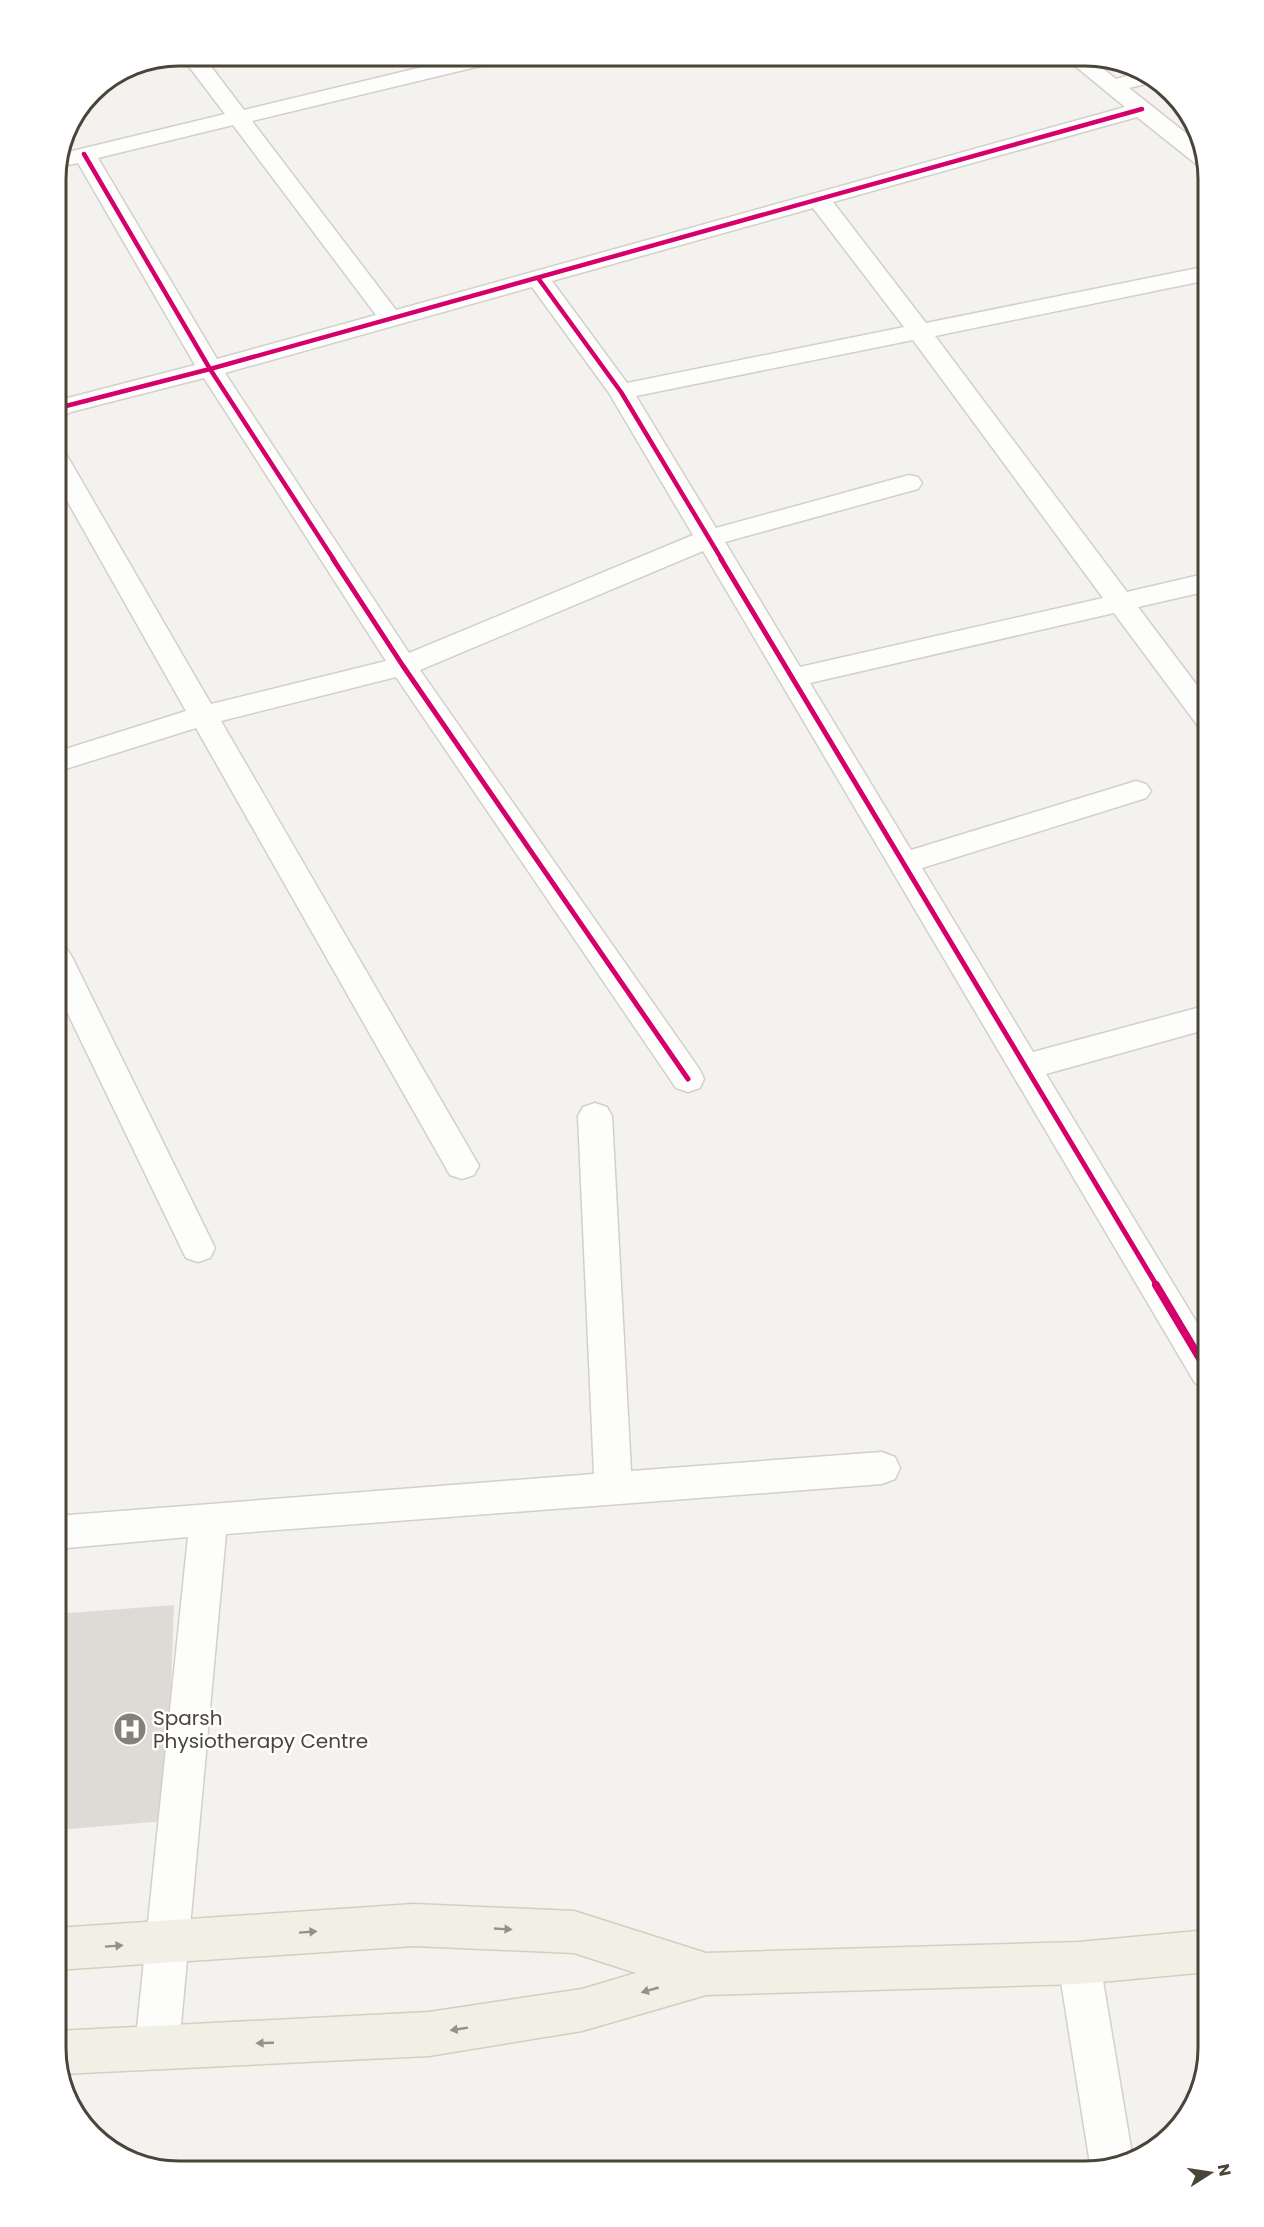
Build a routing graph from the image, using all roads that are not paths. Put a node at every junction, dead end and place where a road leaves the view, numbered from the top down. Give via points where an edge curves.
1 (200, 66) edge
2 (452, 66) edge
3 (1087, 66) edge
4 (1138, 80) edge
5 (1112, 86) junction
6 (1142, 110) junction
7 (240, 117) junction
8 (1194, 151) edge
9 (71, 157) edge
10 (819, 200) junction
11 (1198, 275) edge
12 (538, 278) junction
13 (391, 319) junction
14 (922, 331) junction
15 (210, 369) junction
16 (621, 392) junction
17 (66, 406) edge
18 (66, 476) edge
19 (909, 483) dead end
20 (710, 538) junction
21 (1198, 585) edge
22 (1120, 603) junction
23 (403, 666) junction
24 (793, 678) junction
25 (1198, 705) edge
26 (203, 716) junction
27 (66, 759) edge
28 (1136, 791) dead end
29 (904, 863) junction
30 (66, 977) edge
31 (1198, 1020) edge
32 (1025, 1066) junction
33 (688, 1079) dead end
34 (595, 1116) dead end
35 (462, 1166) dead end
36 (198, 1248) dead end
37 (1198, 1354) edge
38 (882, 1468) dead end
39 (613, 1490) junction
40 (208, 1518) junction
41 (66, 1531) edge
42 (168, 1942) junction
43 (66, 1948) edge
44 (1198, 1953) edge
45 (1079, 1963) junction
46 (706, 1974) junction
47 (157, 2047) junction
48 (66, 2052) edge
49 (1110, 2158) edge

1 - 7 street
2 - 7 street
3 - 5 street
4 - 5 street
5 - 6 street
6 - 8 street
6 - 10 street
7 - 9 street
7 - 13 street
9 - 15 street
10 - 12 street
10 - 14 street
11 - 14 street
12 - 13 street
12 - 16 street
13 - 15 street
14 - 16 street
14 - 22 street
15 - 17 street
15 - 23 street
16 - 20 street
18 - 26 street
19 - 20 street
20 - 23 street
20 - 24 street
21 - 22 street
22 - 24 street
22 - 25 street
23 - 26 street
23 - 33 street
24 - 29 street
26 - 27 street
26 - 35 street
28 - 29 street
29 - 32 street
30 - 36 street
31 - 32 street
32 - 37 street
34 - 39 street
38 - 39 street
39 - 40 street
40 - 41 street
40 - 42 street
43 -> 42 main road
42 -> 46 main road via 414,1925 574,1932
42 - 47 street
44 - 45 main road
45 - 46 main road
45 - 49 street
46 -> 47 main road via 582,2010 429,2034
47 - 48 main road

